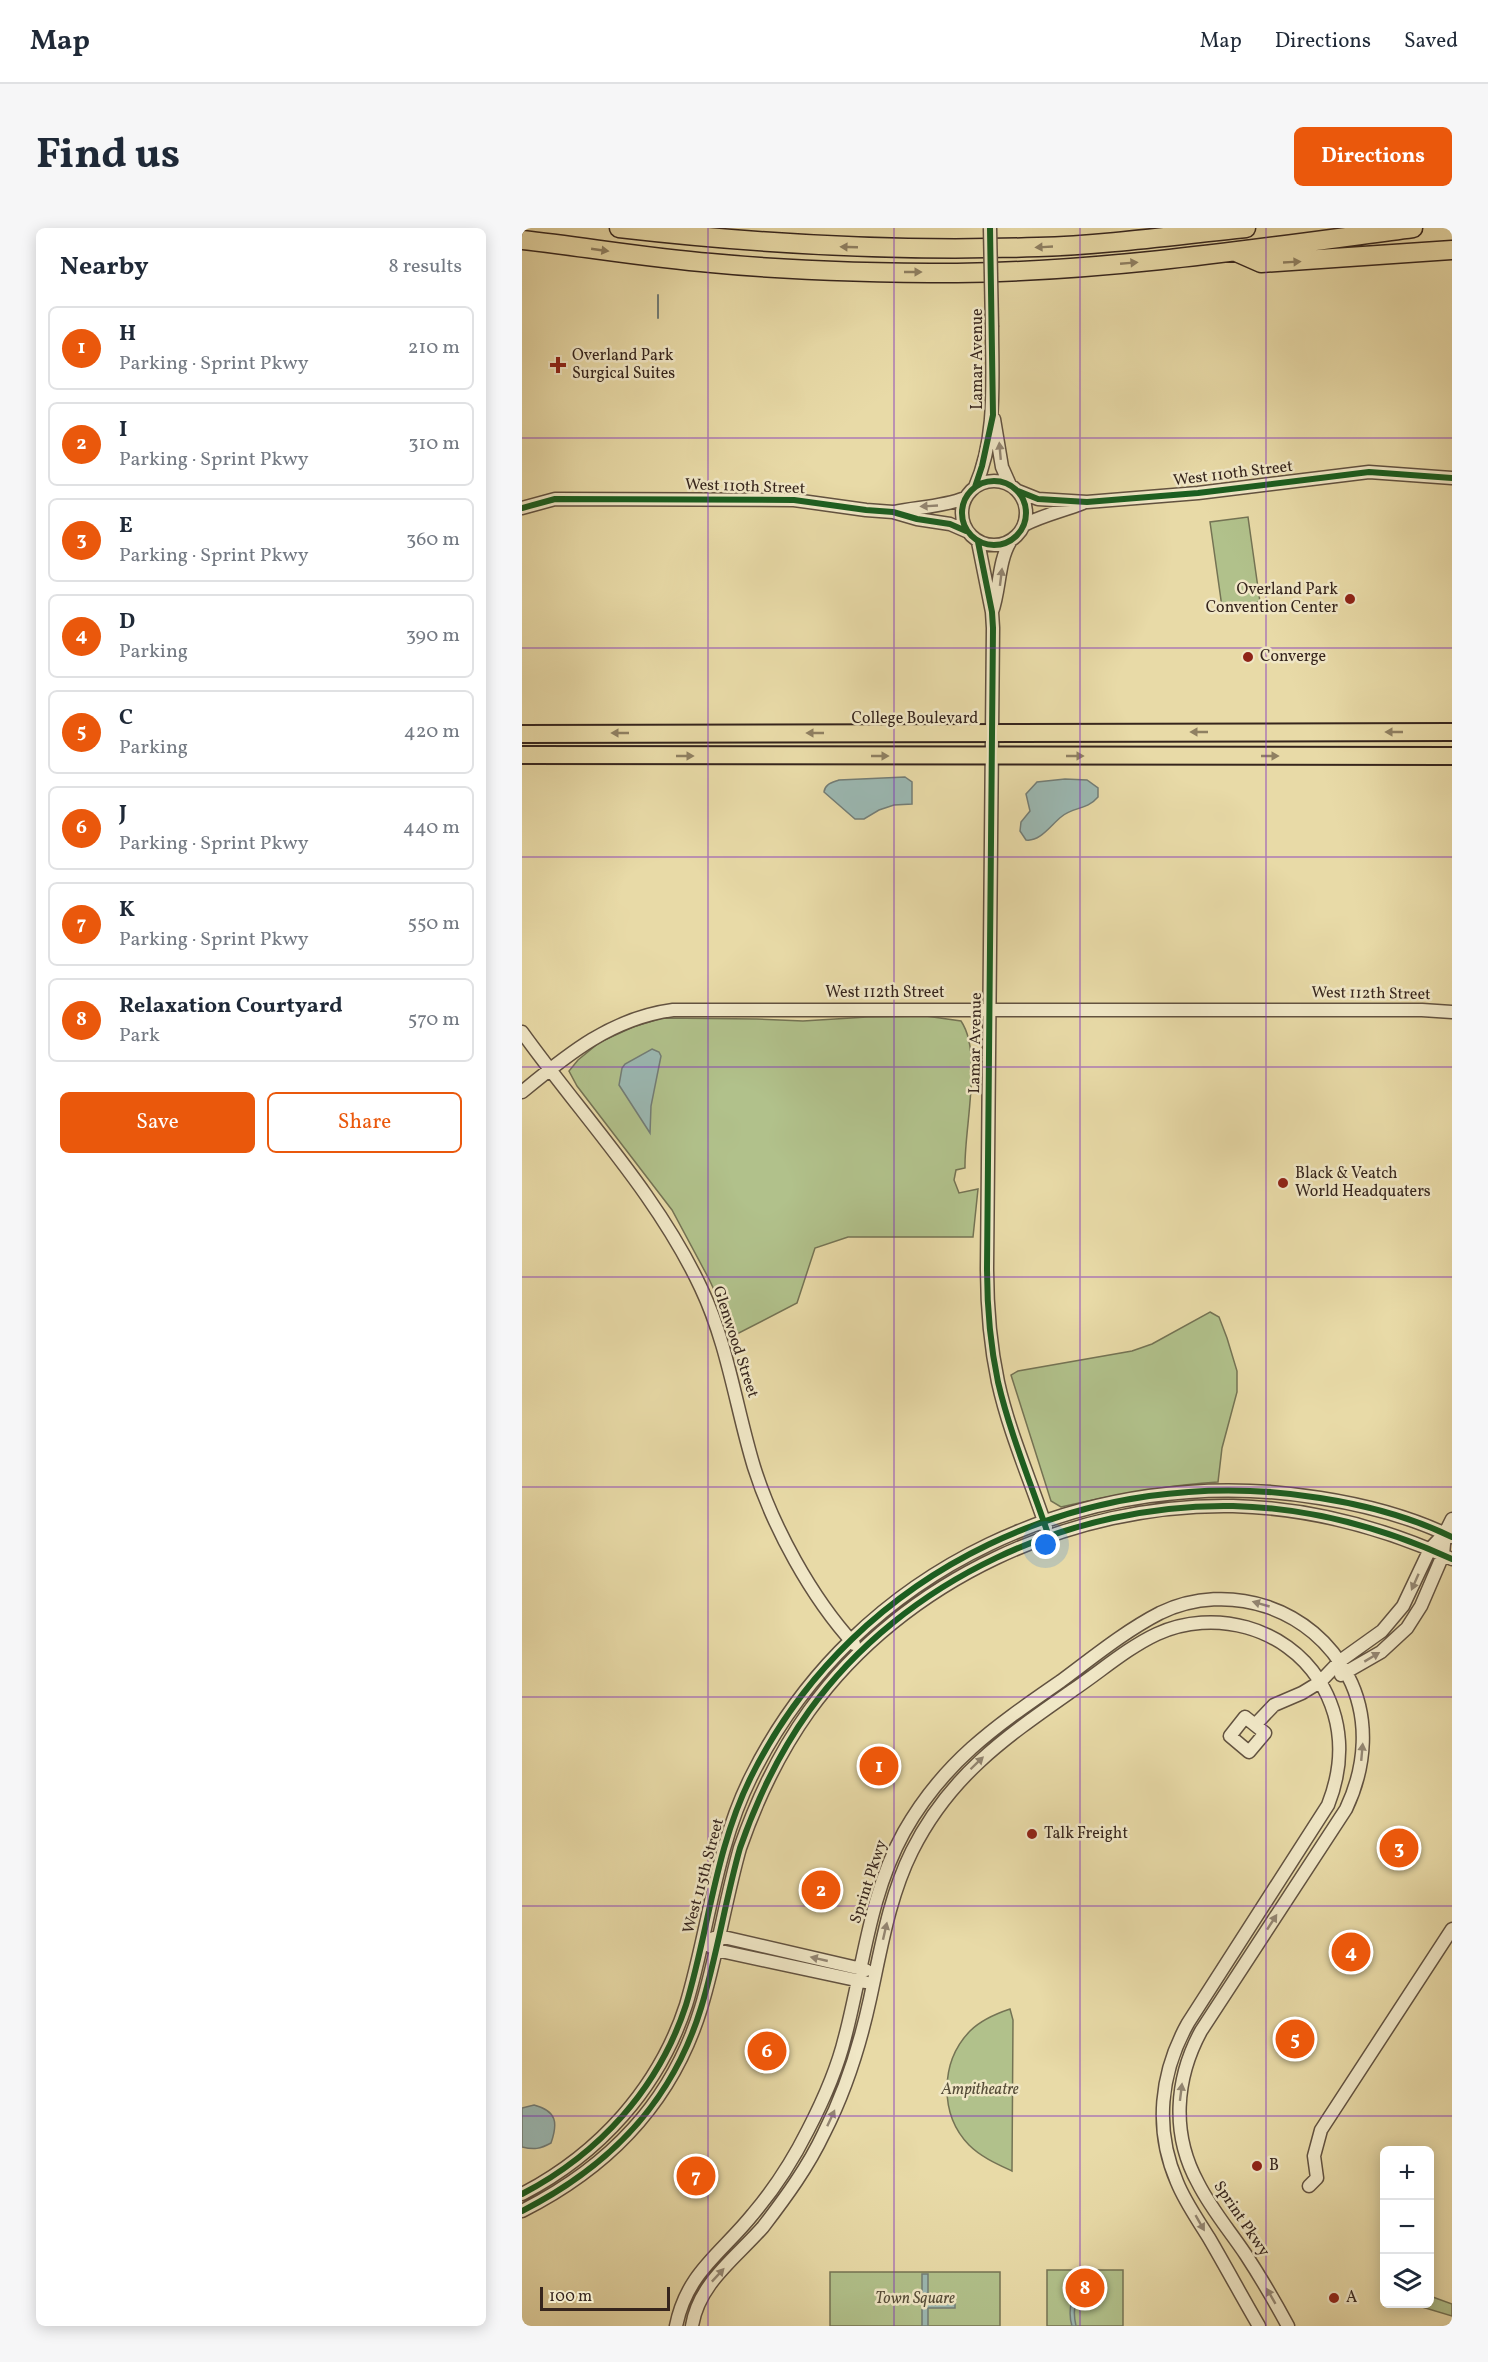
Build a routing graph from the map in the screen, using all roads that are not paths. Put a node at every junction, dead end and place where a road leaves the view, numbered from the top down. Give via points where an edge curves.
1 (619, 228) edge
2 (990, 228) edge
3 (1246, 228) edge
4 (1413, 228) edge
5 (522, 239) edge
6 (1452, 250) edge
7 (1236, 252) junction
8 (993, 415) junction
9 (1452, 478) edge
10 (975, 487) junction
11 (1014, 488) junction
12 (965, 498) junction
13 (1087, 502) junction
14 (522, 508) edge
15 (893, 512) junction
16 (1024, 525) junction
17 (966, 531) junction
18 (978, 542) junction
19 (1010, 542) junction
20 (992, 612) junction
21 (993, 732) junction
22 (1452, 732) edge
23 (522, 734) edge
24 (522, 755) edge
25 (993, 756) junction
26 (1452, 756) edge
27 (990, 1010) junction
28 (1452, 1012) edge
29 (522, 1032) edge
30 (550, 1071) junction
31 (522, 1092) edge
32 (1452, 1519) edge
33 (1044, 1521) junction
34 (1449, 1535) edge
35 (1049, 1536) junction
36 (1430, 1549) junction
37 (1448, 1557) edge
38 (850, 1639) junction
39 (861, 1651) junction
40 (1340, 1661) junction
41 (1347, 1672) junction
42 (1320, 1682) junction
43 (1255, 1725) dead end
44 (1452, 1929) edge
45 (719, 1936) junction
46 (701, 1941) junction
47 (716, 1950) junction
48 (860, 1975) junction
49 (875, 1978) junction
50 (1309, 2186) dead end
51 (522, 2194) edge
52 (522, 2211) edge
53 (676, 2326) edge
54 (692, 2326) edge
55 (1259, 2326) edge
56 (1288, 2326) edge

3 -> 1 highway via 1040,247 939,249 815,246
2 - 8 street, Lamar Avenue, bridge
4 - 7 highway
5 -> 7 highway via 710,263 902,272 1054,269
7 -> 6 highway via 1261,264
8 - 10 street, Lamar Avenue
11 -> 8 street, Lamar Avenue via 1002,467
9 - 13 street, West 110th Street via 1369,472
10 - 11 street via 994,481
10 - 12 street
11 - 13 street, West 110th Street via 1038,499
11 - 16 street via 1026,511
12 -> 15 street, West 110th Street via 942,506
12 - 17 street via 961,517
13 - 16 street, West 110th Street
14 - 15 street, West 110th Street via 555,499 768,499
15 - 17 street, West 110th Street
16 - 19 street
17 - 18 street
18 - 19 street via 992,546
18 - 20 street, Lamar Avenue
20 -> 19 street, Lamar Avenue
20 - 21 street, Lamar Avenue
22 -> 21 main road, College Boulevard
21 -> 23 main road, College Boulevard
21 - 25 street, Lamar Avenue
24 -> 25 main road
25 -> 26 main road
25 - 27 street, Lamar Avenue
27 - 28 street, West 112th Street
27 - 30 street, West 112th Street via 666,1011 616,1025
27 - 33 street, Lamar Avenue via 987,1276 991,1338 1006,1410
29 - 30 street, Glenwood Street
30 - 31 street, West 112th Street
30 - 38 street, Glenwood Street via 670,1228 688,1261 715,1323 765,1497 809,1583
32 - 34 street
33 - 34 street, West 115th Street via 1149,1496 1250,1490 1343,1502
33 - 35 street, Lamar Avenue
33 - 38 street, West 115th Street via 936,1572
34 - 36 street
34 - 37 street
35 - 36 street, West 115th Street via 1148,1512 1234,1506 1330,1518
35 - 39 street, West 115th Street via 946,1585 904,1613
36 - 37 street, West 115th Street
36 -> 40 street via 1397,1613 1371,1640
41 -> 37 street via 1381,1652 1407,1628
38 - 39 street, Glenwood Street
38 - 46 street, West 115th Street via 794,1704 748,1782 722,1853
39 - 45 street, West 115th Street via 810,1709 776,1763 748,1823
40 - 41 street, Sprint Pkwy
40 - 42 street
40 -> 48 street, Sprint Pkwy via 1303,1624 1283,1612 1249,1601 1198,1601 1150,1618 991,1730 940,1780 910,1822 889,1865
41 - 42 street
56 -> 41 street, Sprint Pkwy via 1193,2174 1181,2137 1179,2100 1185,2067 1201,2031 1352,1796 1362,1757 1363,1730
42 - 43 street via 1274,1705
49 -> 42 street, Sprint Pkwy via 889,1914 907,1861 922,1831 950,1792 1000,1742 1143,1642 1192,1623 1234,1624 1283,1644 1303,1660
42 -> 55 street, Sprint Pkwy via 1338,1731 1339,1763 1333,1792 1315,1828 1182,2034 1168,2069 1162,2100 1165,2146 1178,2183
44 - 50 street via 1321,2130 1314,2156 1317,2178
45 - 46 street
45 - 47 street, West 115th Street
48 -> 45 street
46 - 47 street
46 - 51 street, West 115th Street via 676,2032 643,2090 616,2125 583,2155
47 - 48 street
47 - 52 street, West 115th Street via 692,2035 659,2097 604,2159 553,2195
48 - 49 street
48 - 53 street, Sprint Pkwy via 835,2070 800,2145 757,2209 690,2285
54 -> 49 street, Sprint Pkwy via 711,2282 776,2210 824,2133 854,2062

